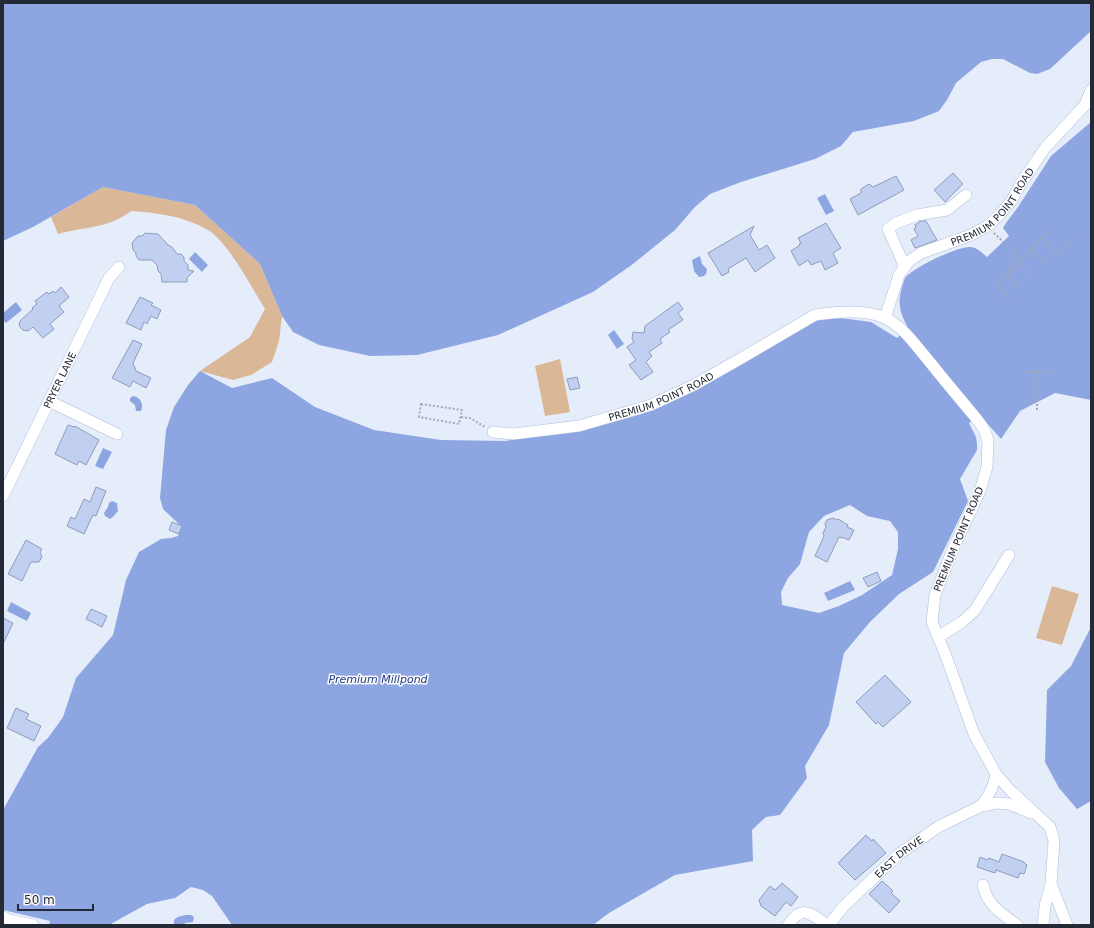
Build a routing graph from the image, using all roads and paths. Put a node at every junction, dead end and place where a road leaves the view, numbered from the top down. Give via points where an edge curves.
1 (1091, 90) edge
2 (1088, 103) edge
3 (966, 195) dead end
4 (987, 226) junction
5 (1050, 230) dead end
6 (1073, 237) dead end
7 (1042, 238) junction
8 (1031, 250) junction
9 (1014, 253) junction
10 (1022, 260) junction
11 (1019, 263) junction
12 (1044, 263) dead end
13 (119, 267) dead end
14 (905, 267) junction
15 (1008, 274) junction
16 (1032, 276) dead end
17 (1020, 288) dead end
18 (1010, 300) dead end
19 (885, 318) junction
20 (1025, 372) dead end
21 (1037, 372) junction
22 (1053, 372) dead end
23 (49, 401) junction
24 (1037, 410) dead end
25 (461, 417) junction
26 (493, 432) joint
27 (117, 434) dead end
28 (3, 496) edge
29 (1009, 555) dead end
30 (938, 637) junction
31 (996, 774) junction
32 (981, 806) junction
33 (1035, 814) junction
34 (1051, 884) junction
35 (983, 885) dead end
36 (3, 917) edge
37 (33, 925) edge
38 (788, 925) edge
39 (828, 925) edge
40 (1017, 925) edge
41 (1043, 925) edge
42 (1067, 925) edge

1 - 2 street, PREMIUM POINT ROAD
2 - 4 street, PREMIUM POINT ROAD via 1045,148 1012,200
3 - 14 street via 947,210 916,215 888,229
4 - 9 path
4 - 14 street, PREMIUM POINT ROAD via 971,235 920,252
5 - 7 path
6 - 7 path via 1058,253
7 - 8 path
8 - 10 path
8 - 12 path
9 - 10 path
9 - 15 path
10 - 11 path
11 - 15 path
11 - 16 path
13 - 23 street, PRYER LANE via 109,278
14 - 19 street, PREMIUM POINT ROAD via 899,275
15 - 17 path
15 - 18 path via 996,286
19 - 26 street, PREMIUM POINT ROAD via 852,312 815,315 740,360 652,405 579,426 513,434
19 - 30 street, PREMIUM POINT ROAD via 904,331 976,418 988,440 987,467 980,491 934,595 932,622
20 - 21 path
21 - 22 path
21 - 24 path
23 - 27 street
23 - 28 street, PRYER LANE
25 - 25 path via 462,410 421,404 419,417 460,424
25 - 26 path via 470,418
29 - 30 street via 975,610 962,622
30 - 31 street, PREMIUM POINT ROAD via 974,734
31 - 32 street, EAST DRIVE via 990,795
31 - 33 street, PREMIUM POINT ROAD
32 - 33 street, EAST DRIVE via 1008,804
32 - 39 street, EAST DRIVE via 938,827 899,854 843,907
33 - 34 street, PREMIUM POINT ROAD via 1050,827 1054,842
34 - 41 street, PREMIUM POINT ROAD
34 - 42 street, PREMIUM POINT ROAD
35 - 40 street via 989,902
36 - 37 street
38 - 39 street via 794,916 809,912

